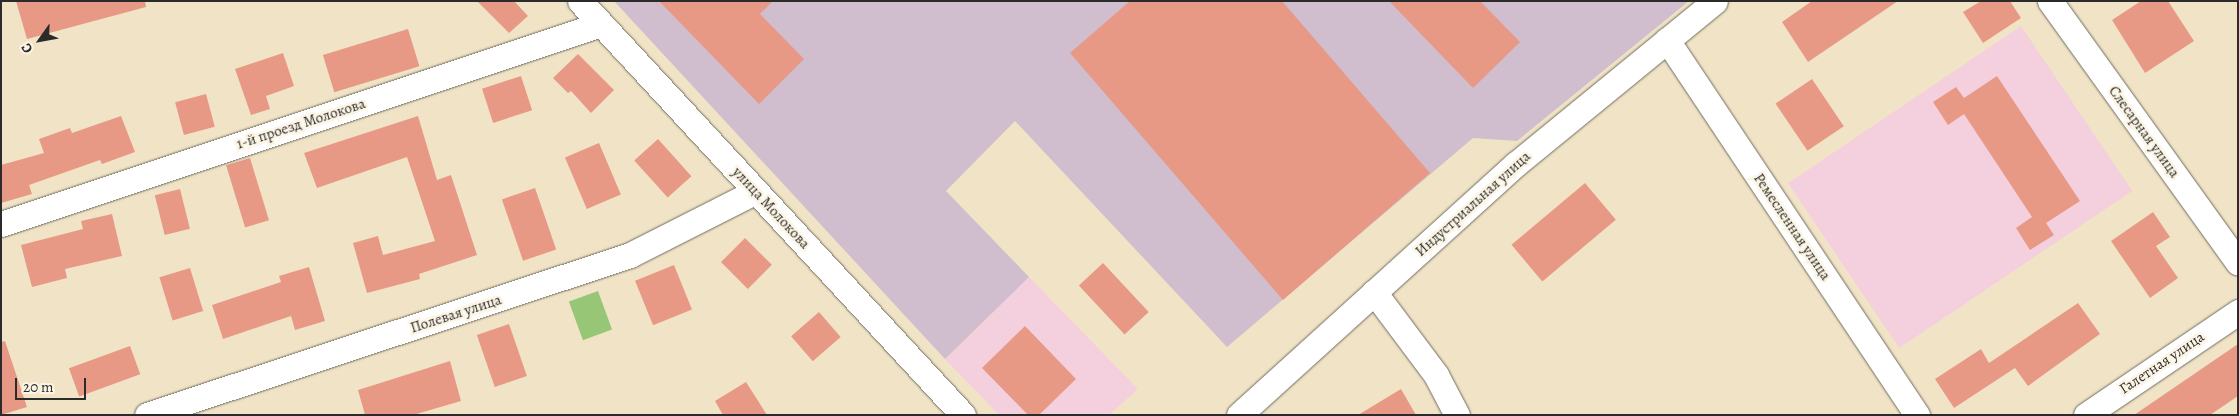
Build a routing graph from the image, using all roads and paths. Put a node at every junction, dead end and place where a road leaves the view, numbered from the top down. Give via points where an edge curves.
1 (580, 1) edge
2 (1715, 1) edge
3 (2050, 1) edge
4 (601, 24) junction
5 (1668, 40) junction
6 (756, 191) junction
7 (1, 224) edge
8 (2238, 263) edge
9 (1374, 292) junction
10 (2238, 312) edge
11 (148, 415) edge
12 (963, 415) edge
13 (1239, 415) edge
14 (1457, 415) edge
15 (1917, 415) edge
16 (2086, 415) edge

1 - 4 street, улица Молокова
2 - 5 street, Индустриальная улица
3 - 8 street, Слесарная улица
4 - 6 street, улица Молокова
4 - 7 street, 1-й проезд Молокова
5 - 9 street, Индустриальная улица via 1516,164
5 - 15 street, Ремесленная улица
6 - 11 street, Полевая улица via 630,255
6 - 12 street, улица Молокова
9 - 13 street, Индустриальная улица
9 - 14 street via 1436,375
10 - 16 street, Галетная улица

